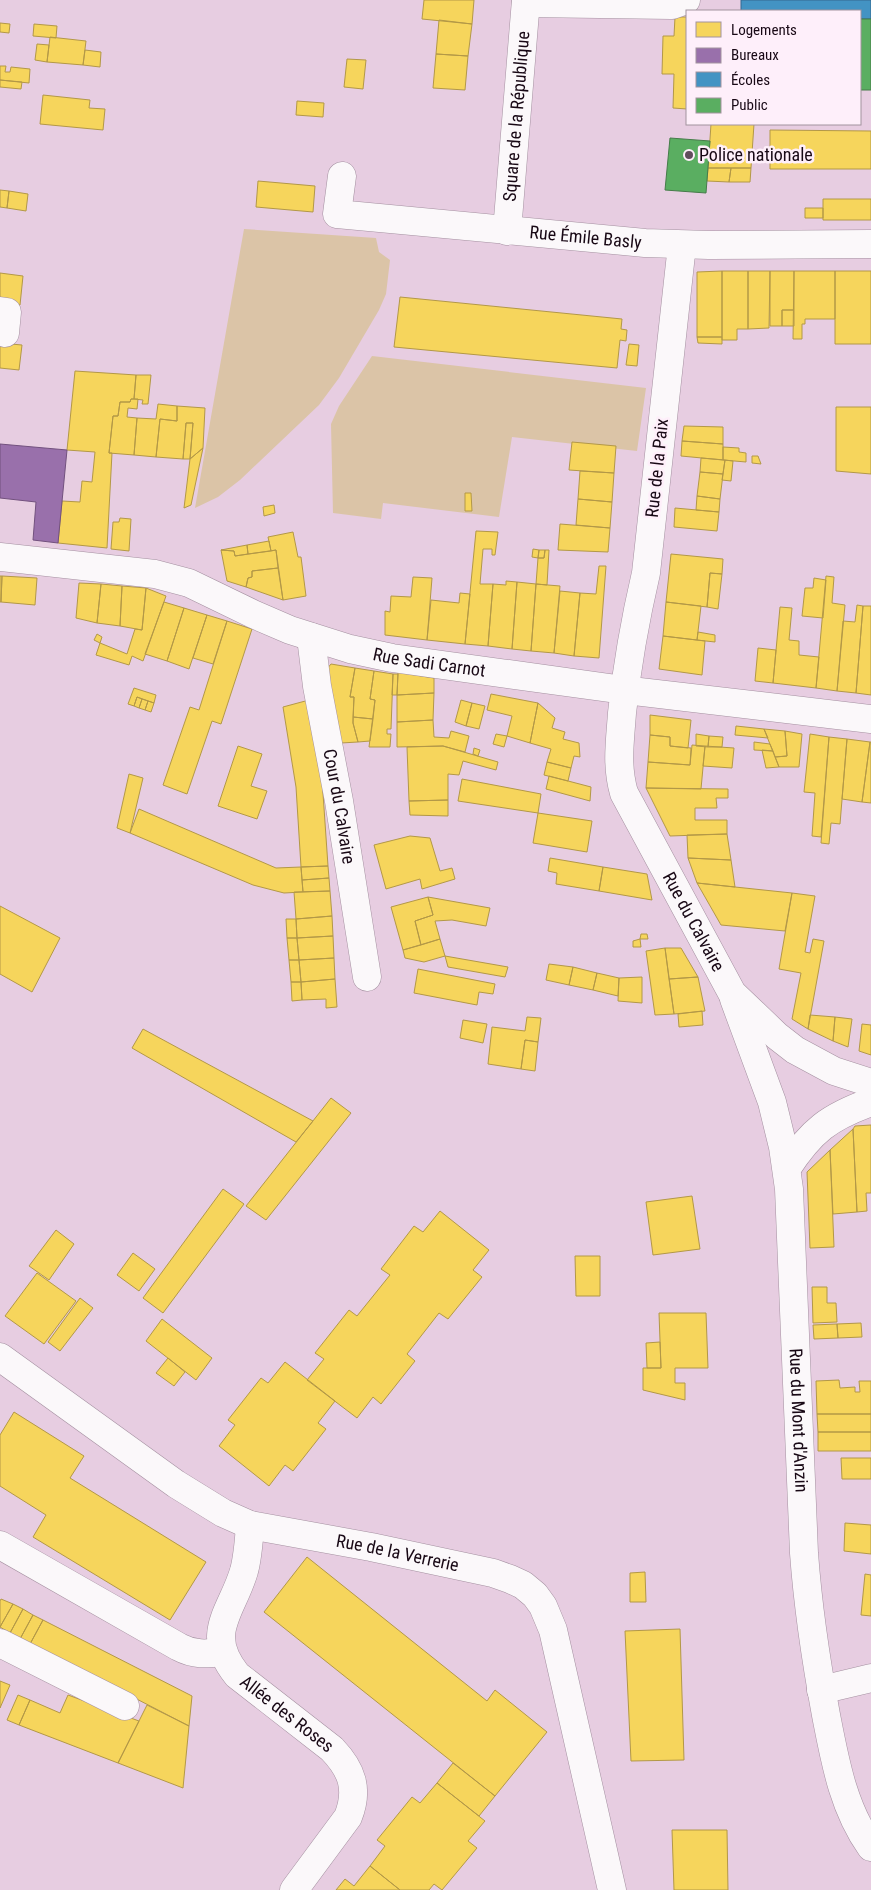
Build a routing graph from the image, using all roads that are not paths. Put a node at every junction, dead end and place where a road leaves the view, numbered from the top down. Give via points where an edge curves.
1 (686, 0) edge
2 (526, 1) edge
3 (342, 176) dead end
4 (507, 231) junction
5 (682, 244) junction
6 (871, 244) edge
7 (0, 557) edge
8 (311, 637) junction
9 (624, 690) junction
10 (871, 719) edge
11 (367, 977) dead end
12 (732, 993) junction
13 (871, 1083) edge
14 (871, 1102) edge
15 (787, 1168) junction
16 (0, 1357) edge
17 (250, 1525) junction
18 (0, 1545) edge
19 (0, 1643) edge
20 (222, 1652) junction
21 (871, 1678) edge
22 (821, 1690) junction
23 (125, 1706) dead end
24 (871, 1847) edge
25 (294, 1890) edge
26 (612, 1890) edge

1 - 2 street, Square de la République via 672,5
2 - 4 street, Square de la République
3 - 4 street, Rue Émile Basly via 337,214
4 - 5 street, Rue Émile Basly
5 - 6 street, Rue Émile Basly
5 - 9 street, Rue de la Paix via 646,573
7 - 8 street, Rue Sadi Carnot via 142,571 172,578
8 - 9 street, Rue Sadi Carnot via 350,649 416,662
8 - 11 street, Cour du Calvaire
9 - 10 street, Rue Sadi Carnot
9 - 12 street, Rue du Calvaire via 618,764 624,794
12 - 13 street, Rue du Calvaire via 795,1050 834,1071
12 - 15 street, Rue du Mont d'Anzin via 772,1102
14 - 15 street via 818,1128
15 - 22 street, Rue du Mont d'Anzin via 804,1553
16 - 17 street, Rue de la Verrerie via 192,1494
17 - 20 street via 244,1571 221,1628
17 - 26 street, Rue de la Verrerie via 493,1573 524,1585 535,1595 553,1630
18 - 20 street via 190,1653
19 - 23 street
20 - 25 street, Allée des Roses via 237,1675 337,1754 349,1771 353,1784 354,1795 348,1817
21 - 22 street
22 - 24 street, Rue du Mont d'Anzin via 843,1790

